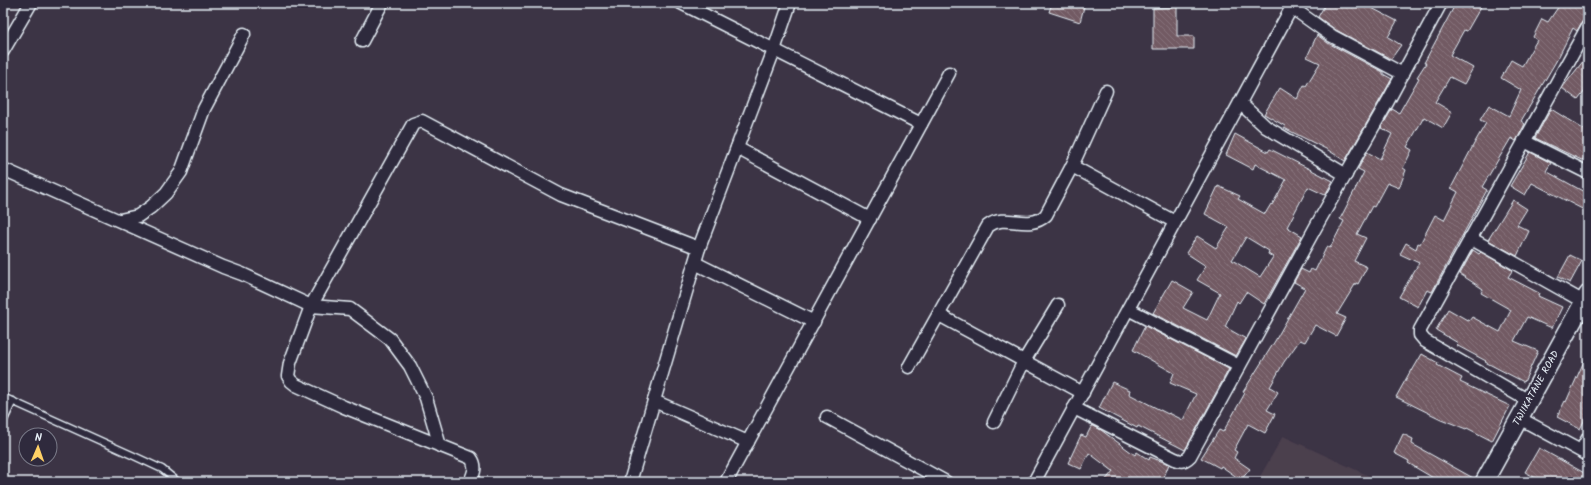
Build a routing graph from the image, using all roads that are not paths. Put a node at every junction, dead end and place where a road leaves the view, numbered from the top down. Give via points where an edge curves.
1 (31, 3) edge
2 (382, 3) edge
3 (790, 3) edge
4 (1441, 3) edge
5 (684, 4) edge
6 (1292, 5) edge
7 (1588, 26) edge
8 (244, 34) dead end
9 (362, 41) dead end
10 (1583, 46) edge
11 (774, 50) junction
12 (3, 51) edge
13 (949, 73) dead end
14 (1403, 74) junction
15 (1106, 91) dead end
16 (1240, 103) junction
17 (921, 124) junction
18 (1524, 141) junction
19 (737, 148) junction
20 (1072, 166) junction
21 (3, 169) edge
22 (1588, 173) edge
23 (1346, 175) junction
24 (870, 219) junction
25 (120, 220) junction
26 (1175, 222) junction
27 (1470, 238) junction
28 (699, 248) junction
29 (694, 263) junction
30 (1586, 298) edge
31 (1058, 305) dead end
32 (311, 306) junction
33 (1128, 309) junction
34 (939, 315) junction
35 (814, 322) junction
36 (1024, 361) junction
37 (1239, 366) junction
38 (909, 367) dead end
39 (1083, 393) junction
40 (3, 396) edge
41 (13, 401) junction
42 (654, 401) junction
43 (1529, 401) junction
44 (1074, 408) junction
45 (827, 417) dead end
46 (1520, 418) junction
47 (3, 422) edge
48 (994, 422) dead end
49 (1588, 438) edge
50 (748, 442) junction
51 (440, 446) junction
52 (1584, 453) edge
53 (178, 482) edge
54 (470, 482) edge
55 (630, 482) edge
56 (726, 482) edge
57 (946, 482) edge
58 (1034, 482) edge
59 (1484, 482) edge

1 - 12 street
2 - 9 street
3 - 11 street
4 - 14 street
5 - 11 street
6 - 14 street via 1332,36
6 - 16 street
7 - 10 street
8 - 25 street via 204,109 181,172 166,193 151,207 138,216
10 - 18 street
11 - 17 street
11 - 19 street
13 - 17 street
14 - 23 street
15 - 20 street
16 - 23 street via 1266,127
16 - 26 street
17 - 24 street
18 - 22 street
18 - 27 street
19 - 24 street
19 - 28 street
20 - 26 street
20 - 34 street via 1041,219 1028,222 1000,220 988,226
21 - 25 street
23 - 37 street
24 - 35 street
25 - 32 street
26 - 33 street
27 - 30 street
27 - 43 street via 1422,326 1420,335 1425,341
28 - 29 street
28 - 32 street via 561,195 422,121 413,124 405,136
29 - 35 street
29 - 42 street
30 - 43 main road, TWIIKATANE ROAD
31 - 36 street
32 - 51 street via 350,309 390,339 410,366 426,398
32 - 51 street via 290,363 288,376 291,381 344,407
33 - 37 street
33 - 39 street
34 - 36 street
34 - 38 street
35 - 50 street
36 - 39 street
36 - 48 street
37 - 44 street via 1186,460 1175,459
39 - 44 street
40 - 41 lane
41 - 47 lane
41 - 53 lane via 155,466
42 - 50 street
42 - 55 street
43 - 46 main road, TWIIKATANE ROAD
44 - 58 street
45 - 57 street
46 - 52 street
46 - 59 main road, TWIIKATANE ROAD
49 - 52 street
50 - 56 street
51 - 54 street via 471,458 475,467

